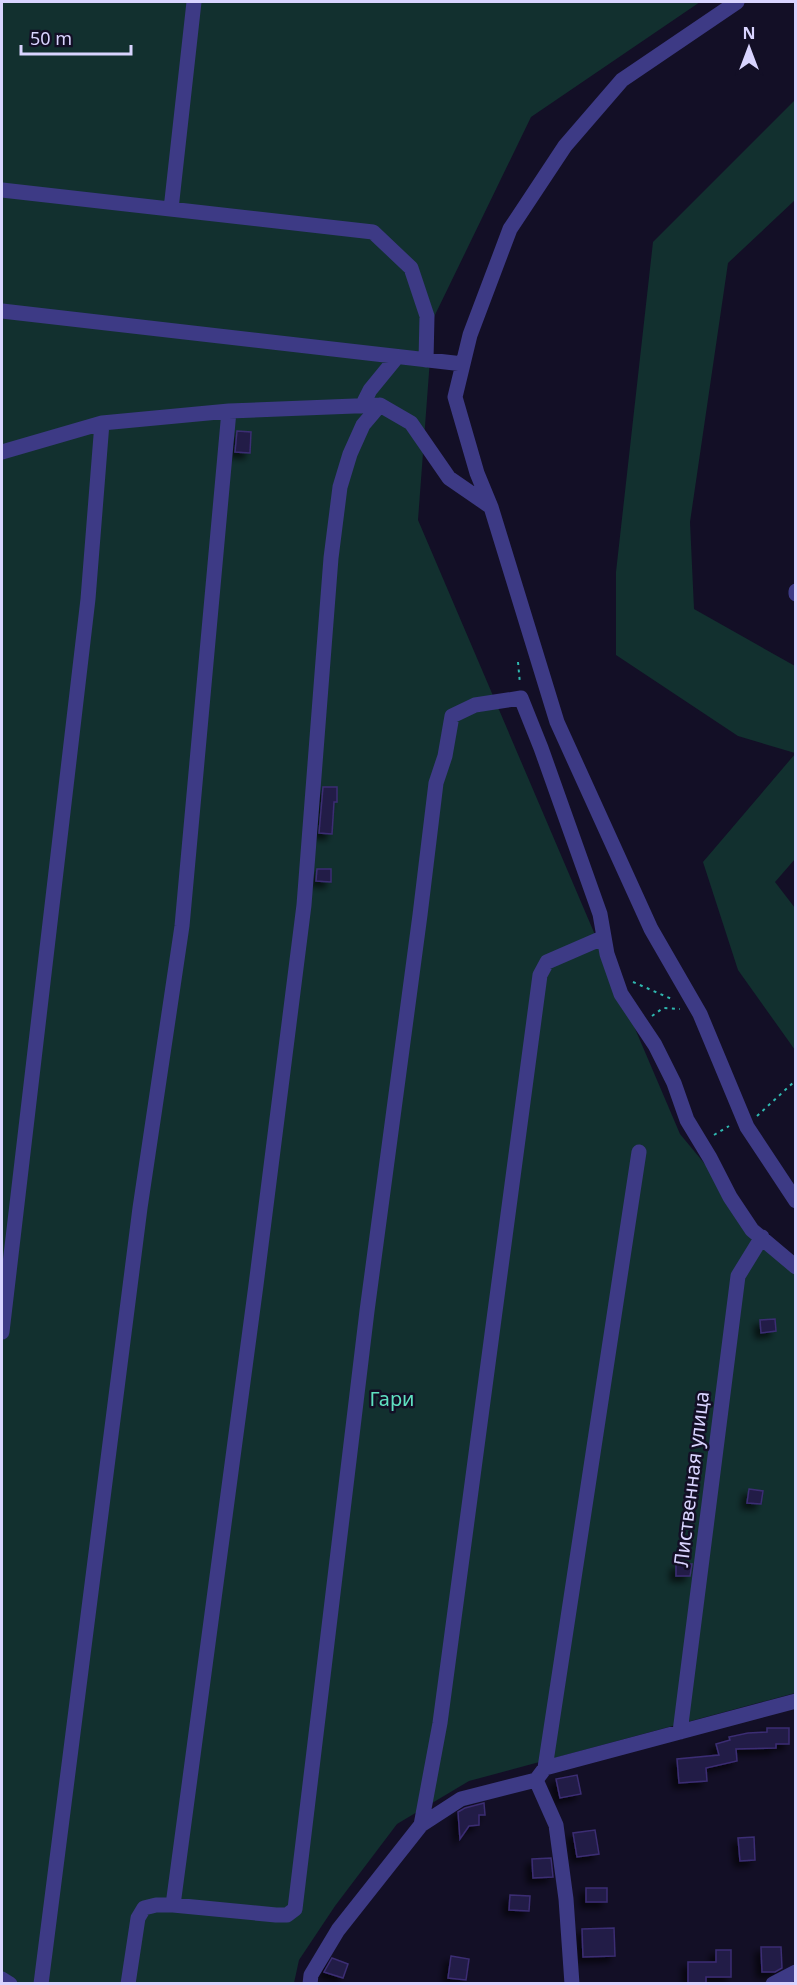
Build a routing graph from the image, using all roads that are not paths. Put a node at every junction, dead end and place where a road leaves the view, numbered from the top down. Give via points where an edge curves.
1 (194, 2) edge
2 (737, 2) edge
3 (2, 190) edge
4 (171, 209) junction
5 (2, 311) edge
6 (397, 357) junction
7 (426, 360) junction
8 (463, 364) junction
9 (362, 405) junction
10 (380, 405) junction
11 (229, 411) junction
12 (102, 423) junction
13 (2, 452) edge
14 (492, 507) junction
15 (600, 939) dead end
16 (639, 1152) dead end
17 (795, 1201) edge
18 (762, 1237) junction
19 (795, 1267) edge
20 (2, 1332) edge
21 (795, 1701) edge
22 (680, 1732) junction
23 (541, 1774) junction
24 (421, 1824) junction
25 (173, 1905) junction
26 (795, 1972) edge
27 (2, 1979) edge
28 (10, 1983) edge
29 (41, 1983) edge
30 (128, 1983) edge
31 (310, 1983) edge
32 (572, 1983) edge
33 (773, 1983) edge

1 - 4 street
2 - 8 street via 622,80 565,146 510,229
3 - 4 street
4 - 7 street via 374,231 411,268 427,316
5 - 6 street
6 - 7 street
6 - 9 street
7 - 8 street
8 - 14 street via 455,397 477,473
9 - 10 street
9 - 11 street
10 - 14 street via 411,423 449,478
10 - 25 street via 363,425 340,487 304,905
11 - 12 street
11 - 29 street via 182,926 140,1208
12 - 13 street
12 - 20 street via 88,599
14 - 17 street via 557,722 651,929 698,1010 745,1122
15 - 24 street via 547,962 540,975 440,1723
16 - 23 street
18 - 19 street
18 - 22 street, Лиственная улица via 738,1276
18 - 25 street via 752,1230 730,1197 687,1120 674,1083 621,994 606,954 600,914 521,698 475,705 452,716 436,783 367,1311 297,1898 287,1915
21 - 22 street
22 - 23 street
23 - 24 street via 461,1799
23 - 32 street via 556,1825
24 - 31 street via 339,1930
25 - 30 street via 144,1908 138,1918
26 - 33 street
27 - 28 street

